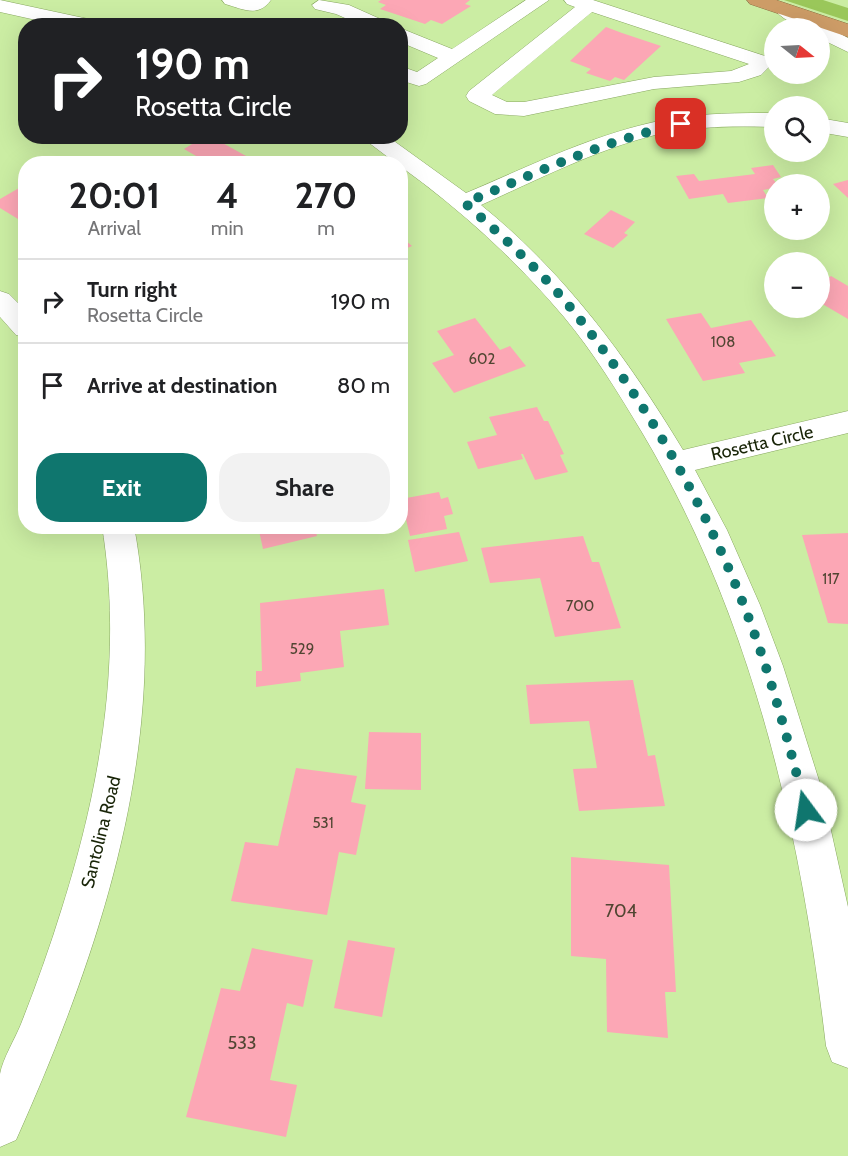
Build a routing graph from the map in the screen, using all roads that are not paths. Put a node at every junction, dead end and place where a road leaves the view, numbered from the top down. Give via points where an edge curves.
1 (232, 0) edge
2 (261, 0) edge
3 (539, 0) edge
4 (757, 0) edge
5 (324, 2) edge
6 (581, 3) edge
7 (0, 6) edge
8 (786, 10) junction
9 (56, 18) edge
10 (310, 18) edge
11 (362, 18) edge
12 (799, 18) edge
13 (848, 31) edge
14 (830, 36) edge
15 (408, 37) edge
16 (848, 46) edge
17 (453, 57) junction
18 (408, 75) edge
19 (764, 120) edge
20 (830, 127) edge
21 (848, 130) edge
22 (382, 144) edge
23 (399, 156) edge
24 (408, 162) edge
25 (465, 203) junction
26 (0, 300) edge
27 (18, 319) edge
28 (848, 422) edge
29 (676, 463) junction
30 (119, 534) edge
31 (848, 1046) edge
32 (0, 1124) edge

1 - 2 street via 255,6
3 - 17 street
4 - 8 highway
5 - 10 street
5 - 11 street
6 - 6 street via 758,60 760,66 754,72 736,76 668,81 524,109 503,109 477,96
7 - 9 street
8 - 12 street
8 - 13 highway
14 - 16 street
15 - 17 street
17 - 18 street via 419,80
19 - 25 street via 727,119 640,132
20 - 21 street
22 - 23 street
24 - 25 street
25 - 29 street via 573,310 620,372
26 - 27 street
28 - 29 street, Rosetta Circle
29 - 31 street via 718,544 752,626 786,731 815,850 841,985
30 - 32 street, Santolina Road via 126,611 126,692 116,774 94,866 64,962 23,1076

